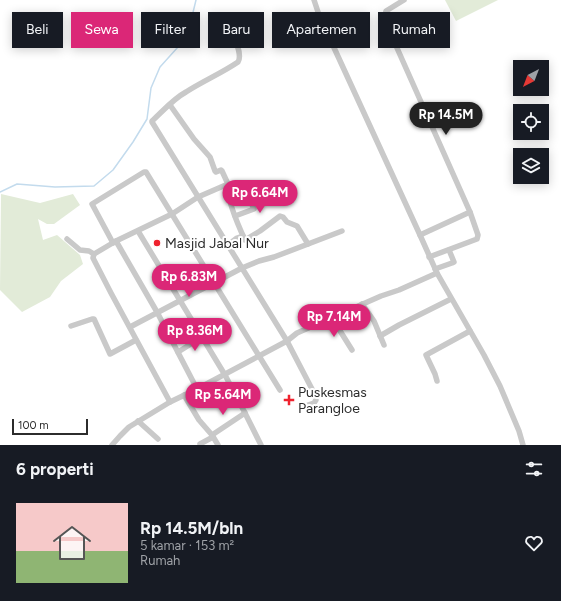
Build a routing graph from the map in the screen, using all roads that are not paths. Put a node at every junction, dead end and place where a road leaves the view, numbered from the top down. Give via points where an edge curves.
1 (314, 0) edge
2 (404, 0) edge
3 (238, 48) edge
4 (170, 104) junction
5 (228, 184) junction
6 (258, 188) dead end
7 (248, 196) junction
8 (198, 197) junction
9 (231, 204) junction
10 (470, 212) junction
11 (172, 214) junction
12 (235, 216) junction
13 (138, 231) junction
14 (342, 231) dead end
15 (420, 235) junction
16 (243, 236) junction
17 (67, 239) dead end
18 (114, 242) junction
19 (308, 244) junction
20 (228, 245) junction
21 (449, 250) junction
22 (94, 256) junction
23 (429, 257) junction
24 (242, 268) junction
25 (436, 271) junction
26 (214, 282) junction
27 (451, 299) junction
28 (180, 300) junction
29 (362, 304) junction
30 (158, 312) junction
31 (332, 318) junction
32 (71, 326) dead end
33 (130, 328) junction
34 (470, 331) junction
35 (380, 336) junction
36 (202, 337) junction
37 (136, 340) junction
38 (287, 341) junction
39 (384, 345) dead end
40 (352, 350) dead end
41 (178, 352) junction
42 (258, 356) junction
43 (225, 375) junction
44 (436, 381) dead end
45 (197, 389) junction
46 (280, 390) dead end
47 (184, 395) junction
48 (170, 402) junction
49 (305, 406) dead end
50 (245, 413) junction
51 (138, 421) junction
52 (212, 436) junction
53 (158, 439) dead end
54 (200, 444) edge
55 (112, 445) edge
56 (218, 445) edge
57 (260, 445) edge
58 (523, 445) edge

1 - 15 street
2 - 10 street via 386,11 385,21
3 - 4 street via 240,59 238,62 185,92
4 - 5 street via 210,157 215,172 221,170
4 - 8 street via 152,121 152,124
5 - 8 street
5 - 9 street
6 - 7 street
7 - 9 street
7 - 12 street via 254,209
8 - 11 street
8 - 20 street
9 - 12 street
10 - 15 street
10 - 21 street via 478,238
11 - 13 street
11 - 18 street via 144,172 92,204
11 - 26 street
12 - 16 street
13 - 18 street
13 - 28 street
14 - 19 street
15 - 23 street
16 - 19 street via 245,240 280,216 297,226
16 - 20 street
17 - 22 street via 80,250 89,251
18 - 22 street
18 - 30 street
19 - 24 street
20 - 24 street
21 - 23 street
21 - 25 street via 454,262
22 - 33 street via 110,293
23 - 25 street
24 - 26 street
24 - 38 street
25 - 27 street
25 - 29 street via 399,290
26 - 28 street
26 - 42 street
27 - 34 street
27 - 35 street
28 - 30 street
28 - 36 street
29 - 31 street
29 - 35 street via 374,321
30 - 33 street
30 - 41 street
31 - 38 street via 297,333
31 - 40 street
32 - 37 street via 94,319 110,354
33 - 37 street
34 - 44 street via 426,354
34 - 58 street via 500,386
35 - 39 street
36 - 41 street
36 - 43 street
37 - 48 street
38 - 42 street
38 - 49 street via 315,396 314,403
41 - 45 street
42 - 43 street
42 - 46 street
43 - 45 street
43 - 50 street
45 - 47 street
47 - 48 street
47 - 52 street
48 - 51 street
50 - 52 street
50 - 57 street
51 - 53 street
51 - 55 street
52 - 54 street
52 - 56 street

